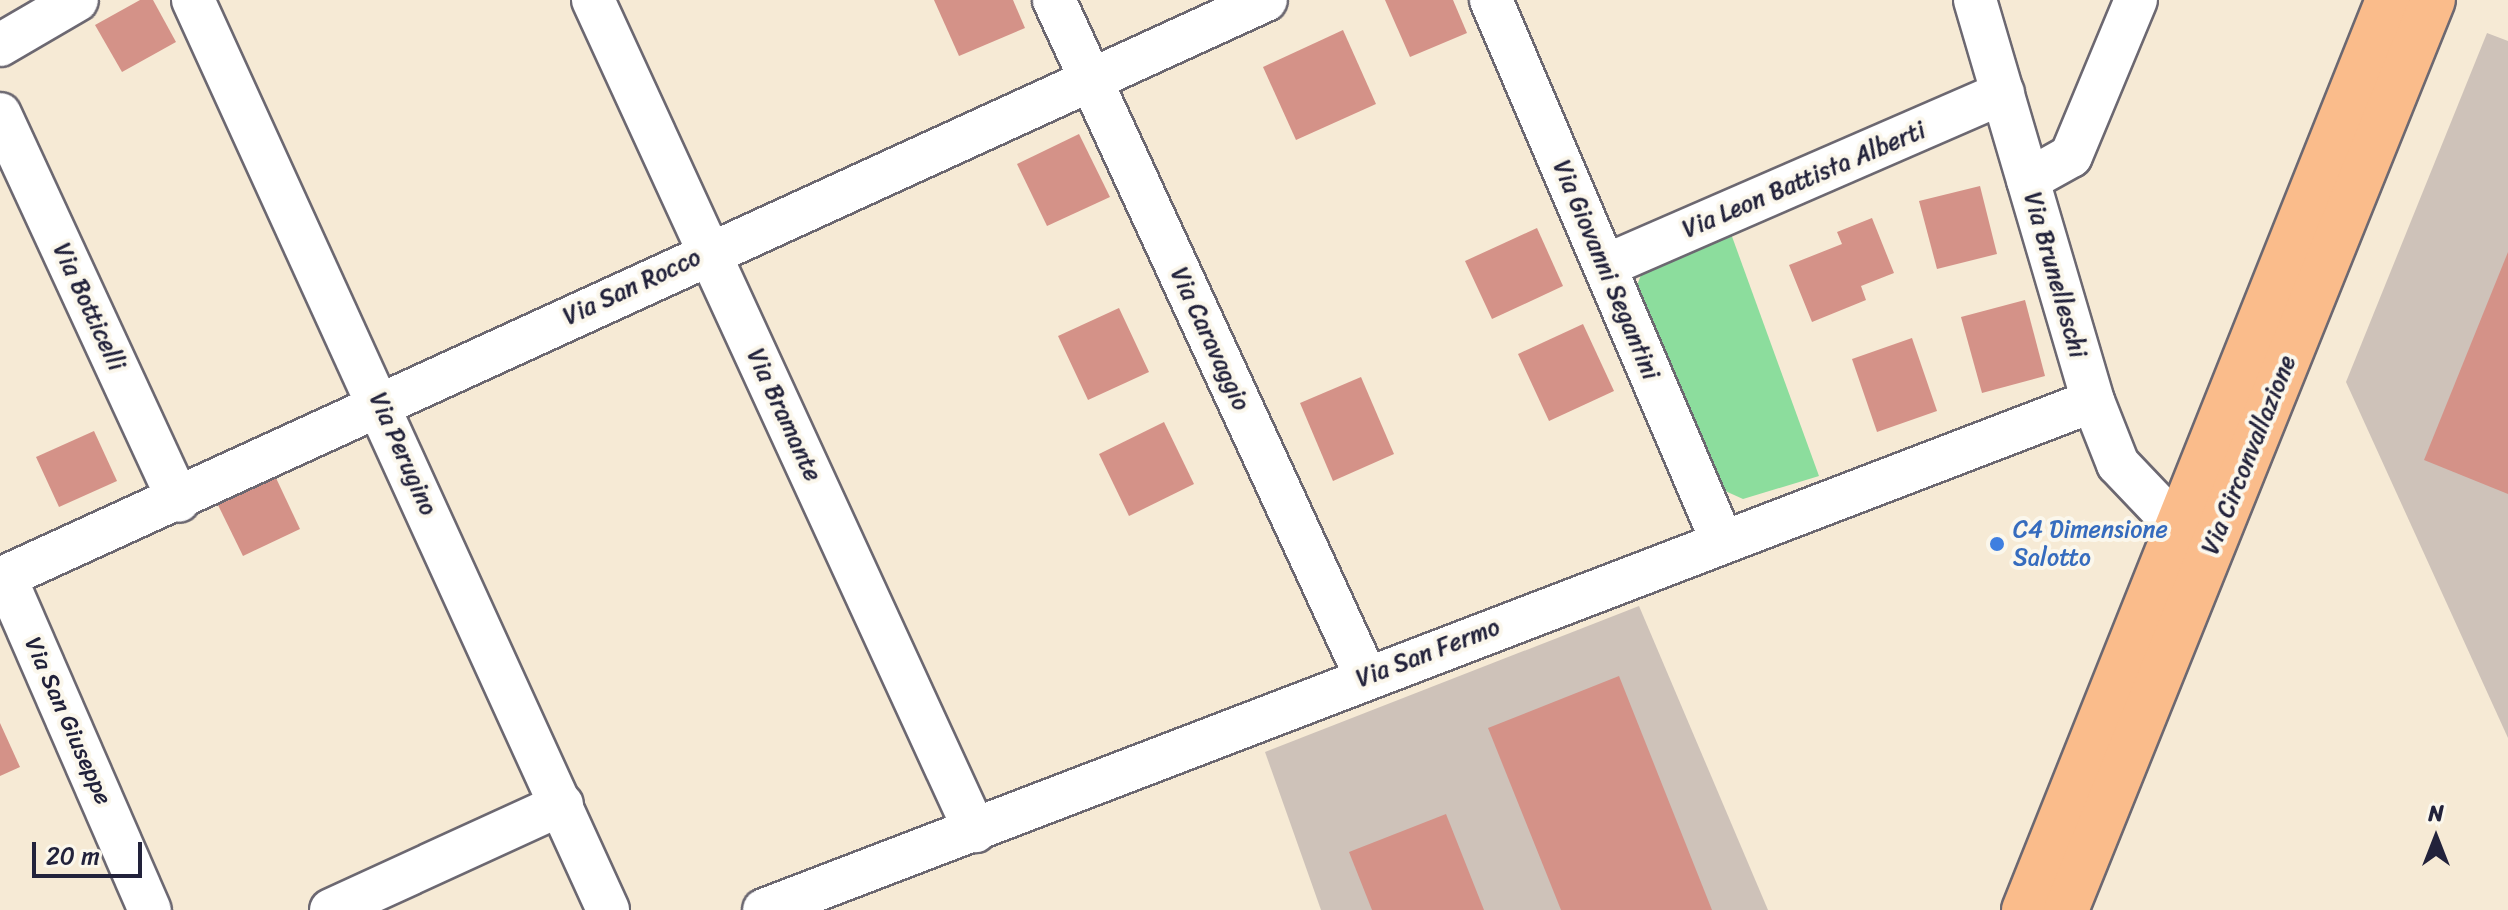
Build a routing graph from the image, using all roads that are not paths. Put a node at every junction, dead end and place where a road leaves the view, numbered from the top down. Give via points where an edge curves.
1 (77, 0) edge
2 (193, 0) edge
3 (593, 0) edge
4 (1054, 0) edge
5 (1266, 0) edge
6 (1491, 0) edge
7 (1975, 0) edge
8 (2136, 0) edge
9 (2388, 0) edge
10 (2433, 0) edge
11 (0, 45) edge
12 (1092, 81) junction
13 (2003, 93) junction
14 (0, 114) edge
15 (2028, 180) junction
16 (708, 252) junction
17 (1605, 266) junction
18 (2093, 401) junction
19 (381, 404) junction
20 (179, 501) junction
21 (2178, 527) junction
22 (1721, 539) junction
23 (2, 578) edge
24 (1366, 677) junction
25 (562, 804) junction
26 (975, 831) junction
27 (150, 910) edge
28 (331, 910) edge
29 (608, 910) edge
30 (764, 910) edge
31 (2024, 910) edge
32 (2066, 910) edge

1 - 11 street
2 - 19 street, Via Perugino
3 - 16 street, Via Bramante
4 - 12 street, Via Caravaggio
5 - 12 street, Via San Rocco
6 - 17 street, Via Giovanni Segantini
7 - 13 street, Via Brunelleschi
8 - 15 street via 2071,156
9 - 21 main road, Via Circonvallazione
10 - 32 main road, Via Circonvallazione
12 - 16 street, Via San Rocco
12 - 24 street, Via Caravaggio
13 - 15 street, Via Brunelleschi
13 - 17 street, Via Leon Battista Alberti
14 - 20 street, Via Botticelli
15 - 18 street, Via Brunelleschi
16 - 19 street, Via San Rocco
16 - 26 street, Via Bramante
17 - 22 street, Via Giovanni Segantini
18 - 21 street, Via Brunelleschi via 2118,464
18 - 22 street, Via San Fermo
19 - 20 street, Via San Rocco
19 - 25 street, Via Perugino
20 - 23 street, Via San Rocco
21 - 31 main road, Via Circonvallazione
22 - 24 street, Via San Fermo
23 - 27 street, Via San Giuseppe
24 - 26 street, Via San Fermo
25 - 28 street
25 - 29 street, Via Perugino
26 - 30 street, Via San Fermo

